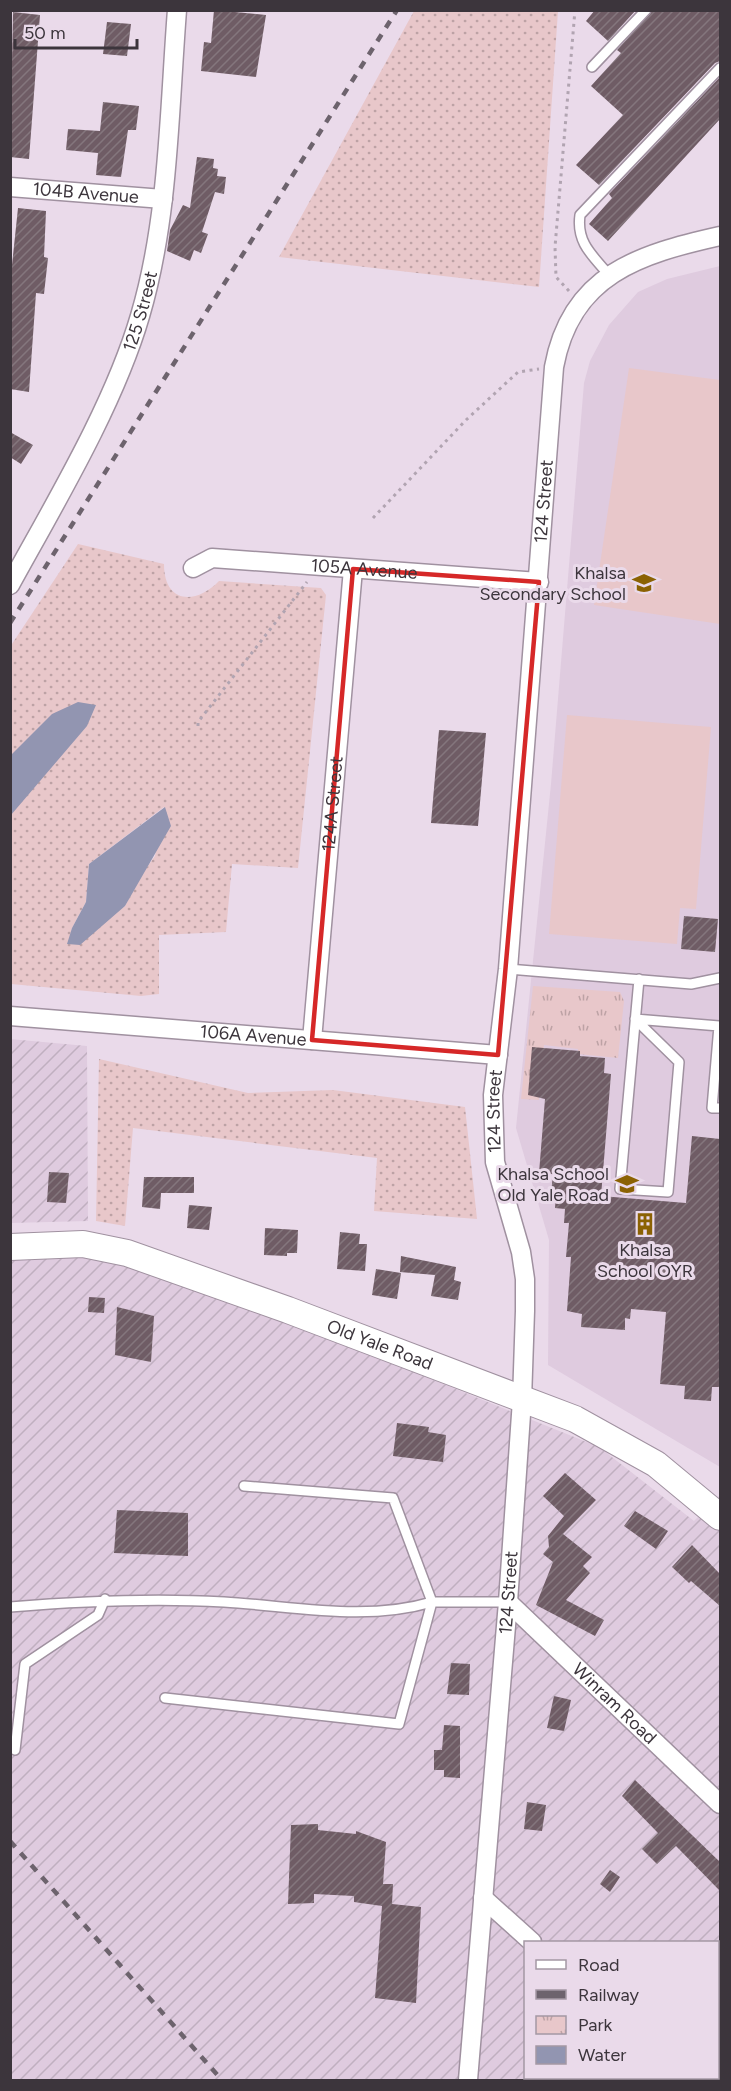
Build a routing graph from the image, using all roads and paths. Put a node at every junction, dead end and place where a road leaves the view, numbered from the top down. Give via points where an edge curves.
1 (177, 10) edge
2 (574, 10) edge
3 (646, 10) edge
4 (591, 67) dead end
5 (720, 68) edge
6 (10, 187) edge
7 (162, 199) junction
8 (720, 236) edge
9 (610, 276) junction
10 (567, 289) dead end
11 (554, 367) junction
12 (373, 518) dead end
13 (311, 566) junction
14 (193, 568) dead end
15 (353, 569) junction
16 (539, 582) junction
17 (10, 585) edge
18 (198, 726) dead end
19 (508, 969) junction
20 (720, 978) edge
21 (639, 979) junction
22 (10, 1016) edge
23 (635, 1019) junction
24 (720, 1026) edge
25 (312, 1040) junction
26 (498, 1055) junction
27 (720, 1108) edge
28 (10, 1247) edge
29 (522, 1400) junction
30 (244, 1486) dead end
31 (720, 1517) edge
32 (105, 1599) junction
33 (432, 1602) junction
34 (508, 1602) junction
35 (10, 1607) edge
36 (165, 1698) dead end
37 (15, 1750) dead end
38 (720, 1804) edge
39 (483, 1898) junction
40 (531, 1941) edge
41 (468, 2080) edge

1 - 7 street, 125 Street
2 - 10 path via 555,247 556,277
3 - 4 lane
5 - 9 lane via 580,215 578,230 582,242
6 - 7 street, 104B Avenue
7 - 17 street, 125 Street via 148,288 129,349 66,481
8 - 9 street, 124 Street via 651,253
9 - 11 street, 124 Street via 580,305 566,326
11 - 12 path via 518,372 466,420
11 - 16 street, 124 Street
13 - 14 street, 105A Avenue via 212,558
13 - 15 street, 105A Avenue
13 - 18 path via 306,586
15 - 16 street, 105A Avenue
15 - 25 street, 124A Street
16 - 19 street, 124 Street
19 - 21 lane
19 - 26 street, 124 Street
20 - 21 lane via 691,984
21 - 23 lane
22 - 25 street, 106A Avenue
23 - 23 lane via 620,1189 668,1192 679,1062
23 - 24 lane
24 - 27 lane via 712,1108
25 - 26 street, 106A Avenue
26 - 29 street, 124 Street via 492,1120 495,1162 517,1230 525,1279
28 - 29 main road, Old Yale Road via 83,1244 127,1253
29 - 31 main road, Old Yale Road via 574,1419 627,1446 656,1464
29 - 34 street, 124 Street
30 - 33 lane via 393,1498
32 - 33 lane via 223,1602 364,1613 406,1610
32 - 35 lane
32 - 37 lane via 98,1615 26,1664
33 - 34 lane
33 - 36 lane via 399,1724
34 - 38 street, Winram Road
34 - 39 street, 124 Street
39 - 40 street
39 - 41 street, 124 Street

